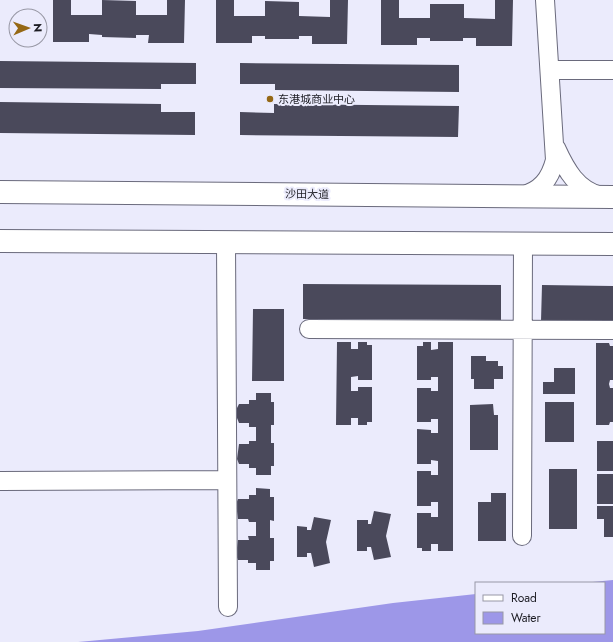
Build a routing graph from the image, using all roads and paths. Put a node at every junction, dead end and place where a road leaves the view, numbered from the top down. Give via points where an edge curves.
1 (545, 0) edge
2 (550, 70) junction
3 (613, 70) edge
4 (556, 148) junction
5 (0, 192) edge
6 (518, 196) junction
7 (608, 197) edge
8 (0, 241) edge
9 (226, 242) junction
10 (523, 243) junction
11 (613, 244) edge
12 (309, 329) dead end
13 (523, 329) junction
14 (613, 330) edge
15 (227, 480) junction
16 (0, 481) edge
17 (522, 536) dead end
18 (228, 607) dead end

1 - 2 street
2 - 3 street
2 - 4 street
4 - 6 street via 556,160 546,182 538,189
4 - 7 street via 561,160 583,189
5 - 6 main road, 沙田大道
6 - 7 main road, 沙田大道
8 - 9 main road
9 - 10 main road
9 - 15 street
10 - 11 main road
10 - 13 street
12 - 13 street
13 - 14 street
13 - 17 street
15 - 16 street
15 - 18 street

